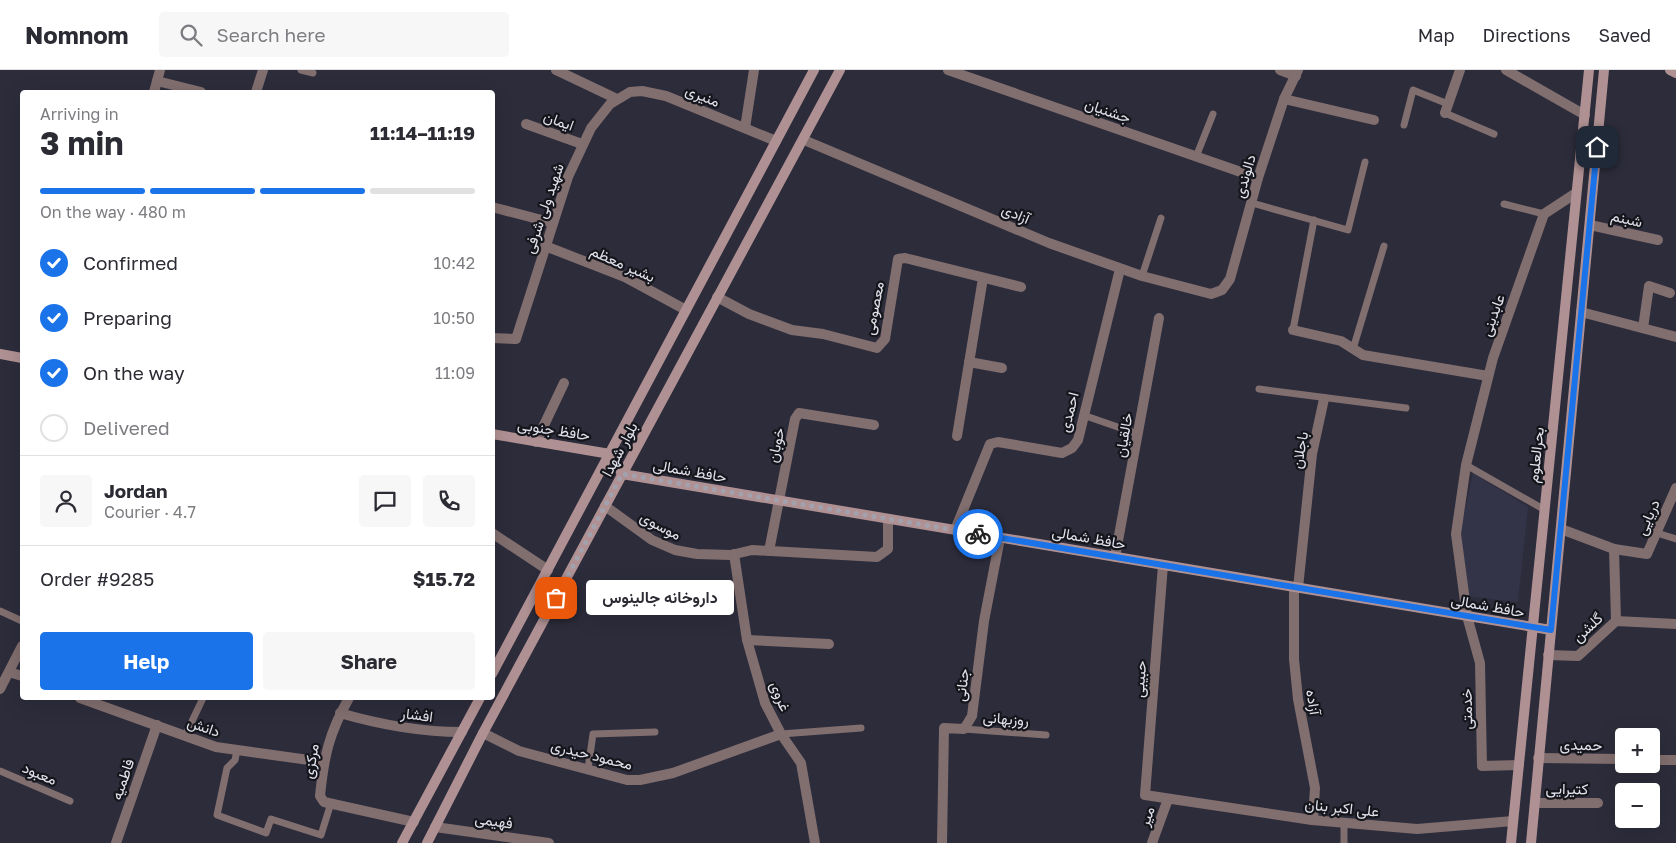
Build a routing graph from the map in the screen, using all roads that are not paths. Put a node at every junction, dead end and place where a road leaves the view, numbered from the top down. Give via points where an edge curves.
1 (263, 70) edge
2 (302, 70) edge
3 (556, 70) edge
4 (754, 70) edge
5 (814, 70) edge
6 (840, 70) edge
7 (948, 70) edge
8 (1280, 70) edge
9 (1460, 70) edge
10 (1506, 70) edge
11 (1589, 70) edge
12 (1604, 70) edge
13 (1670, 70) edge
14 (158, 73) edge
15 (313, 73) dead end
16 (1297, 73) edge
17 (1676, 73) edge
18 (154, 90) edge
19 (196, 90) edge
20 (257, 90) edge
21 (618, 99) junction
22 (1284, 99) junction
23 (1446, 108) junction
24 (1213, 114) dead end
25 (1585, 115) junction
26 (1374, 120) dead end
27 (526, 124) dead end
28 (1404, 125) dead end
29 (745, 128) junction
30 (1494, 134) dead end
31 (804, 140) junction
32 (776, 141) junction
33 (582, 144) junction
34 (1196, 157) junction
35 (1365, 162) dead end
36 (1258, 178) junction
37 (1576, 193) junction
38 (1252, 203) junction
39 (1504, 204) dead end
40 (495, 209) edge
41 (1544, 214) junction
42 (1162, 218) dead end
43 (1314, 220) junction
44 (553, 223) junction
45 (1590, 225) junction
46 (1658, 240) dead end
47 (545, 246) junction
48 (1384, 246) dead end
49 (1120, 269) junction
50 (1142, 276) junction
51 (982, 278) junction
52 (1021, 287) dead end
53 (1222, 290) joint
54 (1670, 292) dead end
55 (717, 297) junction
56 (686, 310) junction
57 (1581, 312) junction
58 (1159, 318) dead end
59 (1643, 328) junction
60 (1293, 330) joint
61 (1676, 337) edge
62 (495, 338) edge
63 (1354, 349) junction
64 (0, 354) edge
65 (20, 358) edge
66 (969, 362) junction
67 (1002, 368) dead end
68 (1488, 376) junction
69 (564, 382) dead end
70 (1259, 389) dead end
71 (1324, 399) junction
72 (1406, 408) dead end
73 (1083, 415) junction
74 (874, 424) dead end
75 (1138, 434) junction
76 (495, 435) edge
77 (957, 436) dead end
78 (536, 442) junction
79 (610, 454) junction
80 (1466, 465) junction
81 (622, 474) junction
82 (1676, 488) edge
83 (778, 500) junction
84 (605, 506) junction
85 (1545, 510) junction
86 (888, 519) junction
87 (1560, 529) junction
88 (955, 530) junction
89 (1656, 533) junction
90 (495, 535) edge
91 (1000, 538) junction
92 (1676, 539) edge
93 (1614, 550) junction
94 (769, 551) junction
95 (734, 554) junction
96 (1116, 557) junction
97 (1163, 565) junction
98 (548, 570) junction
99 (1296, 587) junction
100 (0, 611) edge
101 (1467, 616) junction
102 (20, 620) edge
103 (1616, 621) junction
104 (1676, 624) edge
105 (1533, 628) junction
106 (1551, 630) junction
107 (747, 640) junction
108 (829, 644) dead end
109 (20, 650) edge
110 (1548, 655) junction
111 (495, 668) edge
112 (9, 672) junction
113 (20, 675) edge
114 (0, 689) edge
115 (86, 700) edge
116 (201, 700) edge
117 (348, 700) edge
118 (479, 700) edge
119 (340, 713) junction
120 (157, 725) junction
121 (861, 728) dead end
122 (964, 729) junction
123 (462, 732) junction
124 (655, 732) dead end
125 (483, 733) junction
126 (781, 734) junction
127 (1046, 735) dead end
128 (185, 736) junction
129 (237, 750) junction
130 (1538, 758) junction
131 (1615, 759) edge
132 (1660, 760) edge
133 (1676, 760) edge
134 (323, 762) junction
135 (1519, 765) junction
136 (588, 769) junction
137 (0, 771) edge
138 (1145, 794) joint
139 (1168, 800) junction
140 (70, 801) dead end
141 (1535, 802) junction
142 (332, 803) junction
143 (1598, 803) dead end
144 (1313, 820) junction
145 (1513, 821) junction
146 (414, 822) junction
147 (1344, 822) junction
148 (435, 827) junction
149 (403, 841) edge
150 (116, 843) edge
151 (427, 843) edge
152 (549, 843) edge
153 (815, 843) edge
154 (942, 843) edge
155 (1152, 843) edge
156 (1344, 843) edge
157 (1511, 843) edge
158 (1531, 843) edge

1 - 20 street
2 - 15 lane
3 - 21 street
4 - 29 street
5 - 32 main road, بلوار شهدا
6 - 31 main road, بلوار شهدا
7 - 34 street, جشنیان
8 - 16 street
9 - 23 street
10 - 25 street
11 - 25 main road, بحرالعلوم
12 - 45 main road
13 - 17 main road
14 - 18 street
14 - 19 street
16 - 22 street, دالوندی
21 - 29 street, منیری via 630,92 642,91 666,96
21 - 33 street, شهید ولی شرفی via 610,104
22 - 26 street
22 - 36 street, دالوندی
23 - 28 lane via 1414,90
23 - 30 lane
24 - 34 lane
25 - 37 main road, بحرالعلوم
27 - 33 street, ایمان
29 - 32 street, منیری
31 - 49 street, آزادی via 1048,243
31 - 55 main road, بلوار شهدا
32 - 56 main road, بلوار شهدا
33 - 44 street, شهید ولی شرفی
34 - 36 street, جشنیان
35 - 43 lane via 1348,230
36 - 38 street, دالوندی
37 - 41 street
37 - 85 main road, بحرالعلوم
38 - 43 lane
38 - 53 street, دالوندی via 1236,264
39 - 41 lane
40 - 44 street
41 - 68 street, عابدینی
42 - 50 lane
43 - 60 lane
44 - 47 street, شهید ولی شرفی
45 - 46 street, شبنم
45 - 57 main road
47 - 56 street, بشیر معظم via 624,277
47 - 62 street, شهید ولی شرفی via 516,339
48 - 63 lane
49 - 50 street, آزادی
49 - 73 street, احمدی
50 - 53 street, آزادی via 1211,294
51 - 52 street, معصومی
51 - 55 street, معصومی via 905,258 898,259 885,340 877,348 823,334 792,330 749,314
51 - 66 street
54 - 59 street via 1649,286
55 - 81 main road, بلوار شهدا
56 - 79 main road, بلوار شهدا
57 - 59 street
57 - 87 main road
58 - 75 street, خالقیان
59 - 61 street
60 - 63 street via 1341,340
63 - 68 street via 1362,355
64 - 65 main road
66 - 67 street
66 - 77 street
68 - 80 street, عابدینی
69 - 78 street
70 - 71 lane
71 - 72 lane
71 - 99 street, باجلان via 1312,454
73 - 75 lane
73 - 88 street, احمدی via 1078,440 1062,453 998,442 990,444
74 - 83 street, خوبان via 799,413
75 - 96 street, خالقیان
76 - 78 main road, حافظ جنوبی
78 - 79 main road, حافظ جنوبی
79 - 81 main road
79 - 98 main road, بلوار شهدا
80 - 85 lane
80 - 101 street, عابدینی via 1456,534
81 - 83 main road, حافظ شمالی
81 - 84 main road, بلوار شهدا
82 - 89 street, دریایی
83 - 86 main road, حافظ شمالی
83 - 94 street
84 - 95 street, موسوی via 652,540 675,550 697,554
84 - 125 main road, بلوار شهدا
85 - 105 main road, بحرالعلوم
86 - 88 main road, حافظ شمالی
86 - 94 street, موسوی via 888,549 877,557
87 - 93 street, دریایی
87 - 106 main road
88 - 91 main road, حافظ شمالی
89 - 92 lane
89 - 93 street, دریایی via 1647,554
90 - 98 street
91 - 96 main road, حافظ شمالی
91 - 122 street, جنانی via 984,621 972,716
93 - 103 street
94 - 95 street, موسوی
95 - 107 street, غروی
96 - 97 main road, حافظ شمالی
97 - 99 main road, حافظ شمالی
97 - 138 street, حبیبی
98 - 111 main road, بلوار شهدا
99 - 101 main road, حافظ شمالی
99 - 144 street, آزاده via 1295,669 1316,788
100 - 102 lane
101 - 105 main road, حافظ شمالی
101 - 135 street, خدمتی via 1480,664 1482,766
103 - 104 street, گلشن
103 - 110 street, گلشن via 1578,656
105 - 106 main road, حافظ شمالی
105 - 135 main road, بحرالعلوم
106 - 110 main road
107 - 108 street
107 - 126 street, غروی via 764,703
109 - 112 street
110 - 130 main road
112 - 113 street
112 - 114 street
115 - 120 street, دانش
116 - 128 lane
117 - 119 street, مرکزی
118 - 123 main road
119 - 123 street, افشار via 401,728
119 - 134 street, مرکزی
120 - 128 street, دانش
120 - 150 street, فاطمیه
121 - 126 lane
122 - 127 lane, روزبهانی
122 - 154 street via 944,728
123 - 146 main road
124 - 136 lane via 593,734
125 - 136 street, محمود حیدری via 519,751
125 - 148 main road, بلوار شهدا
126 - 136 street, محمود حیدری via 673,773 640,780 627,780
126 - 153 street, غروی via 801,763
128 - 129 street, دانش via 216,747
129 - 134 street, دانش
129 - 142 lane via 235,760 227,768 217,815 266,833 271,819 321,835
130 - 131 street, حمیدی
130 - 141 main road
132 - 133 street
134 - 142 street, مرکزی via 320,796 324,802
135 - 145 main road, بحرالعلوم
137 - 140 lane, معبود
138 - 139 street, علی اکبر بنان
139 - 144 street, علی اکبر بنان
139 - 155 street, میر
141 - 143 street, کتیرایی
141 - 158 main road
142 - 146 street
144 - 147 street, علی اکبر بنان
145 - 147 street, علی اکبر بنان via 1417,829
145 - 157 main road, بحرالعلوم
146 - 149 main road
147 - 156 lane
148 - 151 main road, بلوار شهدا
148 - 152 street, فهیمی

